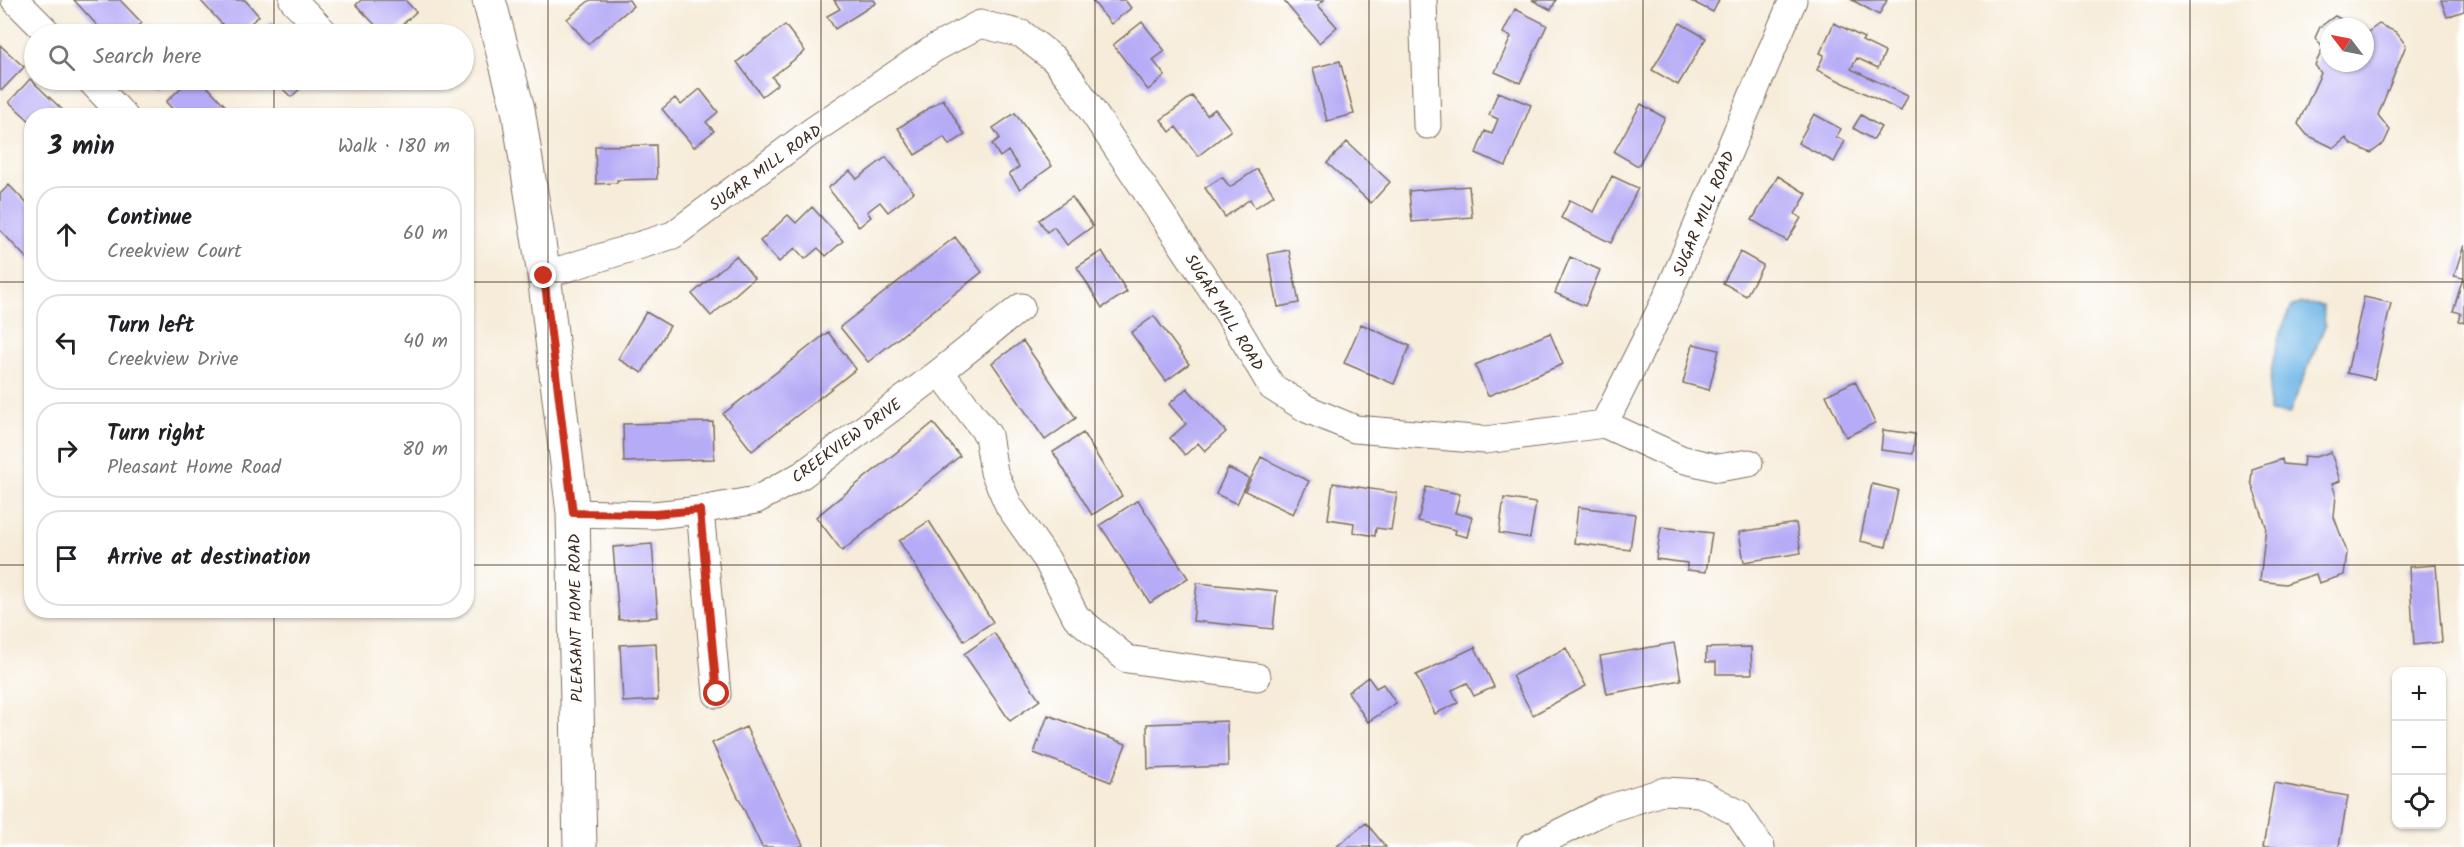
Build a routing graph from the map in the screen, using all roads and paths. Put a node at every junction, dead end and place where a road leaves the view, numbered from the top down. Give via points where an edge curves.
1 (15, 0) edge
2 (293, 0) edge
3 (489, 0) edge
4 (1423, 0) edge
5 (1793, 0) edge
6 (39, 24) edge
7 (316, 24) edge
8 (99, 90) edge
9 (116, 108) edge
10 (1428, 125) dead end
11 (544, 276) junction
12 (1021, 307) dead end
13 (940, 372) junction
14 (1604, 424) junction
15 (1749, 463) dead end
16 (700, 510) junction
17 (573, 513) junction
18 (1257, 677) dead end
19 (717, 694) dead end
20 (580, 847) edge
21 (1531, 847) edge
22 (1761, 847) edge

1 - 6 street
2 - 7 street
3 - 11 main road, PLEASANT HOME ROAD via 518,110
4 - 10 street
5 - 14 street, SUGAR MILL ROAD via 1667,297
8 - 9 street
11 - 14 street, SUGAR MILL ROAD via 673,235 811,132 935,48 980,24 1023,34 1054,58 1228,313 1272,387 1307,409 1355,429 1485,441
11 - 17 main road, PLEASANT HOME ROAD
12 - 13 street, CREEKVIEW DRIVE
13 - 16 street, CREEKVIEW DRIVE via 802,475 756,500
13 - 18 street via 988,435 994,472 1009,506 1047,560 1076,617 1127,659
14 - 15 street via 1681,459 1718,468
16 - 17 street, CREEKVIEW DRIVE
16 - 19 street
17 - 20 main road, PLEASANT HOME ROAD
21 - 22 street via 1606,809 1665,791 1700,793 1738,813

